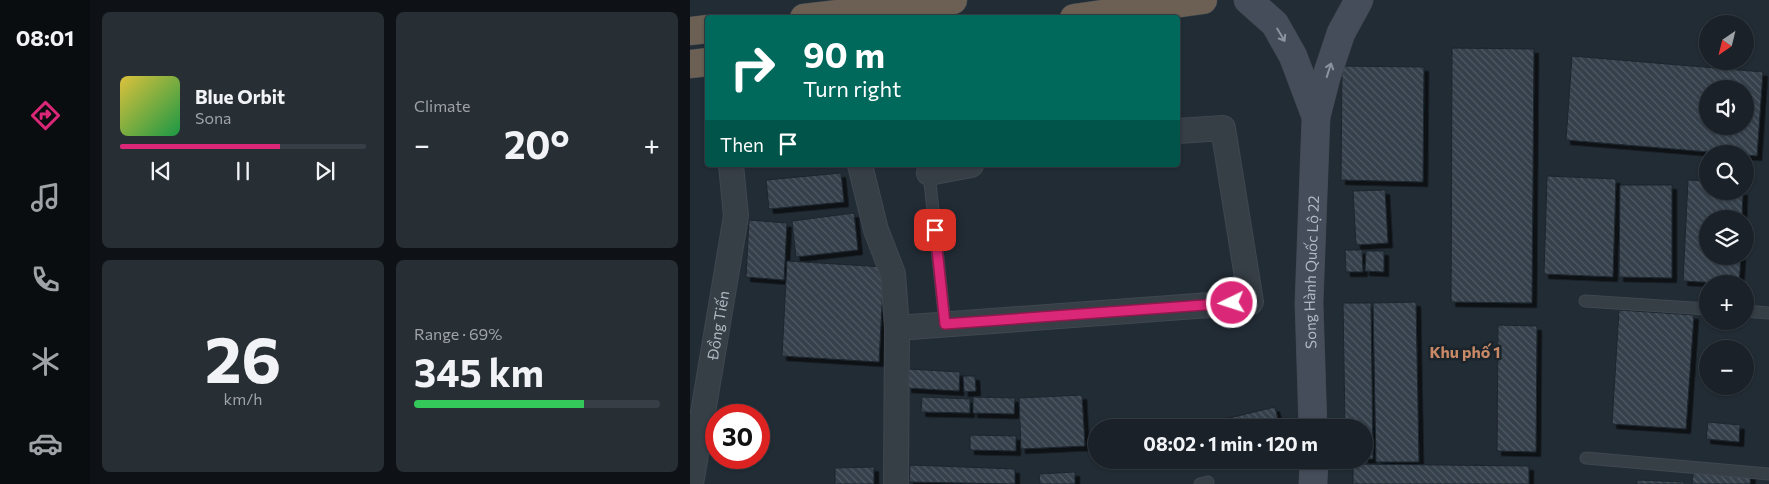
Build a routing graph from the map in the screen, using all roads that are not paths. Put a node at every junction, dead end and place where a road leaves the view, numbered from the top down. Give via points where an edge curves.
1 (953, 0) edge
2 (1203, 0) edge
3 (1248, 0) edge
4 (1358, 0) edge
5 (1125, 14) edge
6 (829, 15) edge
7 (1112, 15) edge
8 (705, 29) edge
9 (690, 31) edge
10 (705, 62) edge
11 (690, 64) edge
12 (1316, 117) junction
13 (1180, 131) edge
14 (731, 167) edge
15 (860, 167) edge
16 (960, 167) edge
17 (929, 173) joint
18 (1585, 301) dead end
19 (1699, 308) edge
20 (1754, 312) edge
21 (1769, 313) edge
22 (945, 324) junction
23 (897, 328) junction
24 (1313, 419) edge
25 (1586, 458) dead end
26 (1314, 469) edge
27 (1769, 474) edge
28 (691, 484) edge
29 (896, 484) edge
30 (1313, 484) edge

1 - 6 highway
2 - 5 highway
3 -> 12 street via 1275,24 1293,56
12 -> 4 street via 1340,33
5 - 7 highway
8 - 9 highway
10 - 11 highway
12 - 24 street, Song Hành Quốc Lộ 22 via 1310,304
13 - 22 street via 1222,128 1250,302
14 - 28 street, Đồng Tiến via 736,216
15 - 23 street via 876,230 893,274
16 - 17 street
17 - 22 lane
18 - 19 lane
20 - 21 lane
22 - 23 street
23 - 29 street
25 - 27 lane
26 - 30 street

